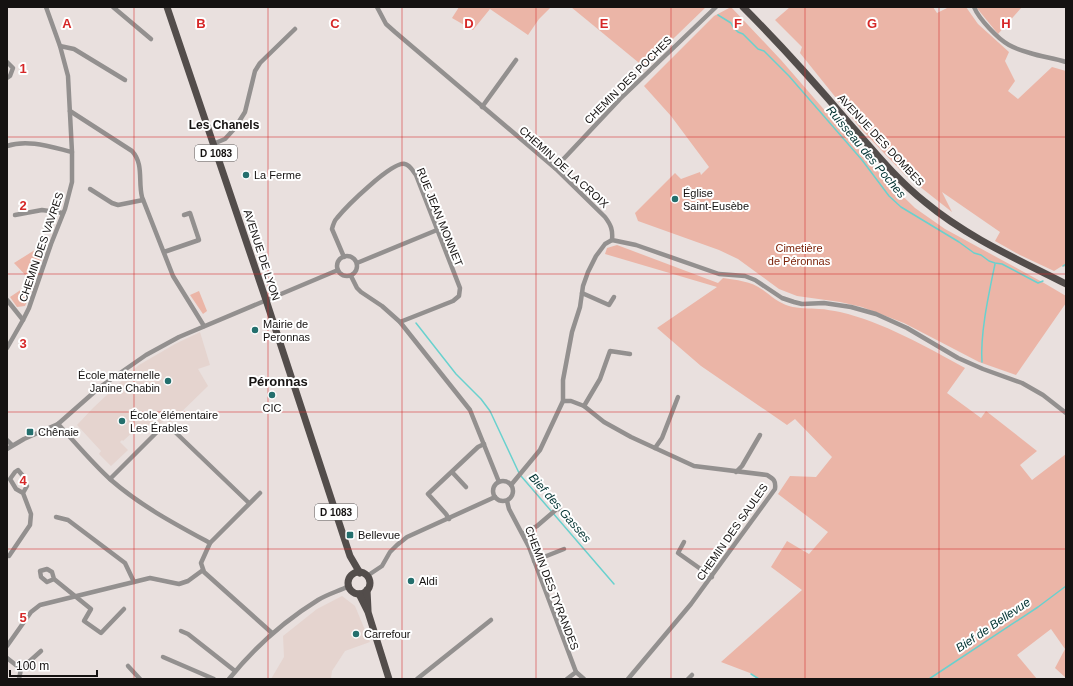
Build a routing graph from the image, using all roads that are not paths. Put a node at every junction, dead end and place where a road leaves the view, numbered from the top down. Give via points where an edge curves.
1 (46, 7) edge
2 (113, 7) edge
3 (167, 7) edge
4 (377, 7) edge
5 (716, 7) edge
6 (743, 7) edge
7 (974, 7) edge
8 (295, 29) dead end
9 (151, 39) dead end
10 (60, 46) junction
11 (516, 60) dead end
12 (7, 62) edge
13 (1066, 62) edge
14 (7, 78) edge
15 (125, 80) dead end
16 (482, 107) junction
17 (70, 111) junction
18 (213, 144) junction
19 (7, 146) edge
20 (72, 152) junction
21 (555, 168) junction
22 (90, 189) dead end
23 (143, 200) junction
24 (63, 213) junction
25 (184, 214) dead end
26 (15, 215) dead end
27 (437, 230) junction
28 (612, 240) junction
29 (164, 252) junction
30 (344, 257) junction
31 (357, 262) junction
32 (338, 270) junction
33 (351, 276) junction
34 (1066, 284) edge
35 (582, 293) junction
36 (614, 298) dead end
37 (266, 300) junction
38 (8, 302) edge
39 (24, 320) junction
40 (400, 322) junction
41 (204, 326) junction
42 (7, 348) edge
43 (630, 354) dead end
44 (678, 397) dead end
45 (563, 401) junction
46 (584, 406) junction
47 (1066, 413) edge
48 (58, 424) junction
49 (760, 435) dead end
50 (7, 440) edge
51 (484, 444) junction
52 (12, 445) junction
53 (655, 448) junction
54 (7, 449) edge
55 (452, 472) junction
56 (736, 472) junction
57 (110, 479) junction
58 (499, 482) junction
59 (511, 485) junction
60 (466, 487) dead end
61 (23, 493) junction
62 (260, 493) dead end
63 (495, 497) junction
64 (507, 500) junction
65 (249, 503) junction
66 (565, 514) dead end
67 (56, 517) dead end
68 (449, 519) junction
69 (523, 534) junction
70 (684, 542) dead end
71 (210, 543) junction
72 (564, 549) dead end
73 (9, 556) dead end
74 (534, 561) junction
75 (203, 570) junction
76 (357, 574) junction
77 (367, 576) junction
78 (712, 577) junction
79 (54, 579) dead end
80 (134, 582) junction
81 (349, 586) junction
82 (367, 590) junction
83 (359, 594) junction
84 (75, 597) junction
85 (124, 608) dead end
86 (368, 612) junction
87 (491, 620) dead end
88 (180, 631) dead end
89 (272, 633) junction
90 (7, 646) edge
91 (41, 651) dead end
92 (163, 657) dead end
93 (7, 658) edge
94 (128, 666) dead end
95 (21, 669) junction
96 (235, 671) junction
97 (576, 672) junction
98 (692, 674) dead end
99 (19, 679) edge
100 (140, 679) edge
101 (214, 679) edge
102 (229, 679) edge
103 (389, 679) edge
104 (417, 679) edge
105 (567, 679) edge
106 (584, 679) edge
107 (628, 679) edge
108 (688, 679) edge

1 - 10 street, CHEMIN DES VAVRES
2 - 9 street
3 - 18 main road, AVENUE DE LYON / D 1083
4 - 16 street, CHEMIN DE LA CROIX via 386,24
5 - 21 street, CHEMIN DES POCHES via 620,99
6 - 34 main road, AVENUE DES DOMBES via 780,44 890,169 925,202 974,236
7 - 13 street via 976,13 1008,45 1030,54
8 - 18 street via 260,63 255,71 245,112 225,139
10 - 15 street via 74,49
10 - 17 street, CHEMIN DES VAVRES via 68,76
11 - 16 street
12 - 14 street via 13,68
16 - 21 street, CHEMIN DE LA CROIX
17 - 20 street, CHEMIN DES VAVRES
17 - 23 street via 138,157
18 - 37 main road, AVENUE DE LYON / D 1083
19 - 20 street via 32,143
20 - 24 street, CHEMIN DES VAVRES via 72,182
21 - 28 street, CHEMIN DE LA CROIX via 612,225
22 - 23 street via 118,205
23 - 29 street
24 - 26 street via 42,210
24 - 39 street, CHEMIN DES VAVRES
25 - 29 street via 190,213 199,240
27 - 30 street, RUE JEAN MONNET via 416,175 410,166 400,164 377,178 336,219 332,229
27 - 31 street
27 - 40 street, RUE JEAN MONNET via 460,288 459,296 453,301
28 - 35 street via 605,244 596,256
28 - 47 street via 636,245 719,274 745,276 782,298 794,302 824,303 876,314 907,328 958,358 1022,383
29 - 41 street via 173,276
30 - 31 street via 350,256
30 - 32 street via 338,263
31 - 33 street via 357,270
32 - 33 street via 343,275
32 - 37 street
33 - 40 street via 361,292
35 - 36 street via 609,305
35 - 45 street via 563,380
37 - 41 street
37 - 76 main road, AVENUE DE LYON / D 1083 via 350,556 351,566
38 - 39 street
39 - 42 street, CHEMIN DES VAVRES
40 - 51 street via 470,410
41 - 48 street via 172,341 116,375
43 - 46 street via 610,351 600,379
44 - 53 street via 662,438
45 - 46 street, CHEMIN DES SAULES
45 - 59 street via 540,450
46 - 53 street, CHEMIN DES SAULES via 604,422
48 - 52 street
48 - 57 street
49 - 56 street
50 - 52 street
51 - 55 street
51 - 58 street
52 - 54 street
53 - 56 street, CHEMIN DES SAULES via 694,466
55 - 60 street
55 - 68 street via 428,494
56 - 78 street, CHEMIN DES SAULES via 767,475 776,482 776,489
57 - 65 street via 157,432 166,428 174,431
57 - 71 street via 145,507
58 - 59 street via 506,481
58 - 63 street via 493,489
59 - 64 street via 513,494
61 - 61 street via 16,489 10,479 18,470 27,486
61 - 73 street via 31,514 30,525
62 - 65 street
63 - 64 street via 500,501
63 - 68 street
64 - 69 street, CHEMIN DES TYRANDES
65 - 71 street
66 - 69 street via 558,508
67 - 80 street via 68,520 125,563
68 - 77 street via 402,541 390,552 382,566
69 - 74 street, CHEMIN DES TYRANDES
70 - 78 street via 678,553
71 - 75 street via 201,564
72 - 74 street
74 - 97 street, CHEMIN DES TYRANDES
75 - 80 street via 179,584 150,578
75 - 89 street
76 - 77 main road
76 - 81 main road via 349,579
77 - 82 main road via 370,583
78 - 107 street, CHEMIN DES SAULES
79 - 84 street
80 - 84 street
81 - 83 main road via 354,593
81 - 89 street via 319,599
82 - 83 main road
82 - 86 main road
83 - 86 main road
84 - 85 street via 91,609 84,621 101,633
84 - 90 street via 40,605 31,612
86 - 103 main road
87 - 104 street
88 - 96 street via 188,634
89 - 96 street
91 - 95 street
92 - 101 street
93 - 95 street
94 - 100 street
95 - 99 street
96 - 102 street
97 - 105 street
97 - 106 street
98 - 108 street

